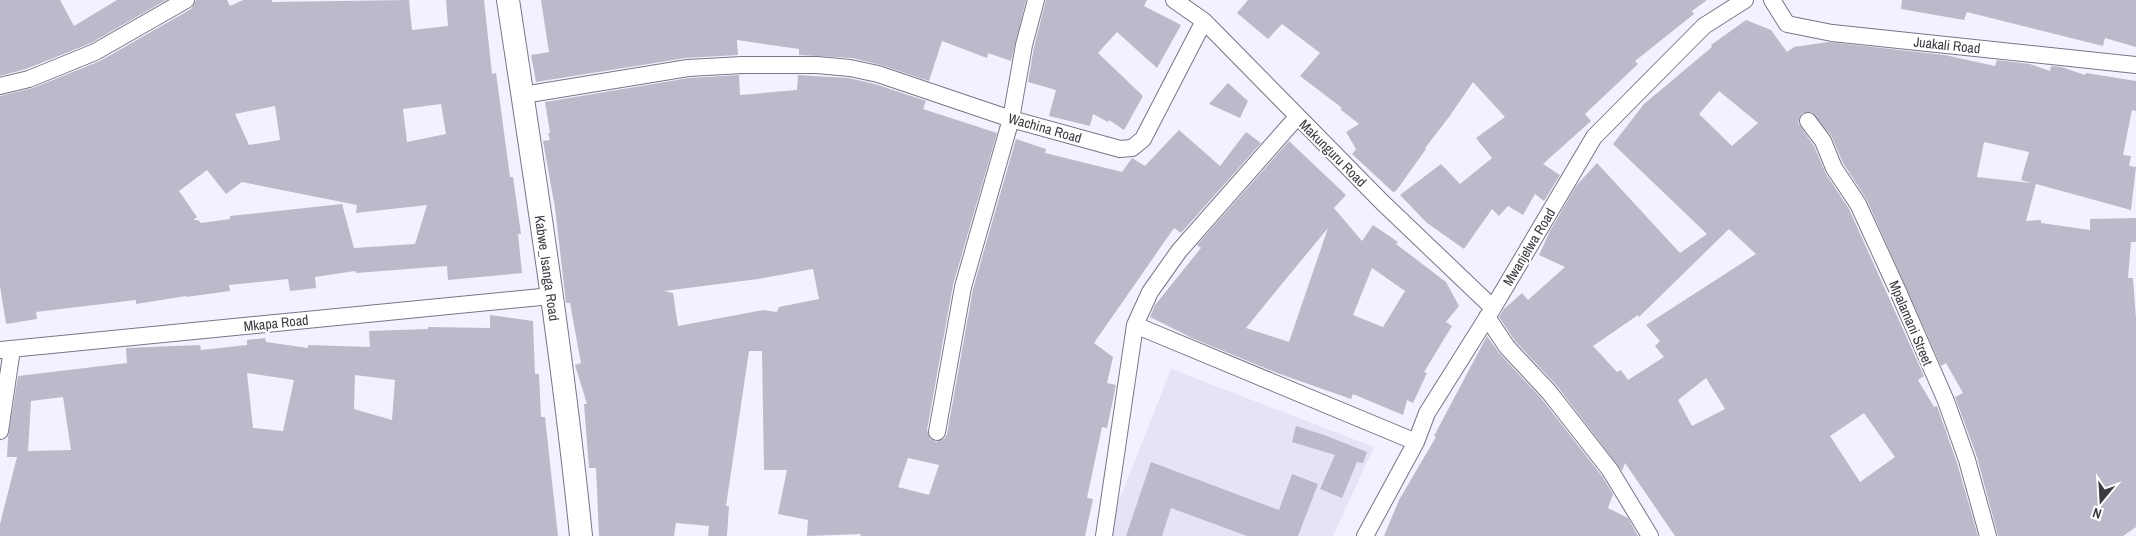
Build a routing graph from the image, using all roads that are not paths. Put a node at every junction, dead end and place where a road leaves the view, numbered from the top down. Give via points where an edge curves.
1 (186, 0) edge
2 (508, 0) edge
3 (1036, 0) edge
4 (1174, 0) edge
5 (1745, 0) edge
6 (1772, 0) edge
7 (1204, 21) junction
8 (2136, 65) edge
9 (0, 86) edge
10 (523, 95) junction
11 (1297, 117) junction
12 (1010, 119) junction
13 (1808, 121) dead end
14 (551, 296) junction
15 (1490, 313) junction
16 (1135, 325) junction
17 (6, 349) edge
18 (0, 430) edge
19 (936, 432) dead end
20 (1416, 442) junction
21 (581, 536) edge
22 (1104, 536) edge
23 (1365, 536) edge
24 (1650, 536) edge
25 (1988, 536) edge

1 - 9 street via 95,52 24,81
2 - 10 street, Kabwe_Isanga Road
3 - 12 street
4 - 7 street, Makunguru Road
5 - 15 street, Mwanjelwa Road via 1704,26 1594,137
6 - 8 street, Juakali Road via 1787,24 1832,33
7 - 11 street, Makunguru Road
7 - 12 street, Wachina Road via 1143,139 1132,148 1120,149
10 - 12 street, Wachina Road via 688,68 817,65 878,74
10 - 14 street, Kabwe_Isanga Road
11 - 15 street, Makunguru Road
11 - 16 street via 1179,251 1150,292
12 - 19 street via 963,287
13 - 25 street, Mpalamani Street via 1823,140 1834,168 1858,204 1946,401 1967,460
14 - 17 street, Mkapa Road
14 - 21 street, Kabwe_Isanga Road
15 - 20 street, Mwanjelwa Road via 1427,413
15 - 24 street, Makunguru Road via 1507,347 1549,392 1610,470
16 - 20 street
16 - 22 street
17 - 18 street
20 - 23 street, Mwanjelwa Road

